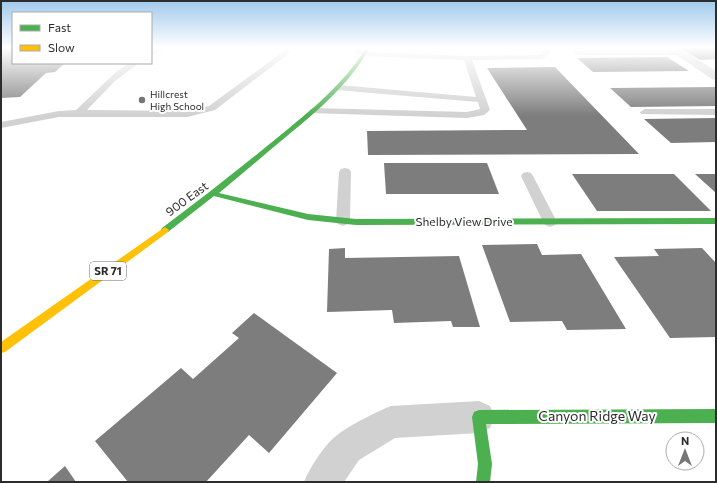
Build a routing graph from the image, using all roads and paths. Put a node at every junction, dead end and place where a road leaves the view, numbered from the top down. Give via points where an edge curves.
1 (124, 71) edge
2 (263, 71) edge
3 (352, 71) edge
4 (471, 71) edge
5 (707, 71) edge
6 (716, 76) edge
7 (339, 88) junction
8 (482, 100) junction
9 (314, 111) junction
10 (645, 112) dead end
11 (716, 112) edge
12 (79, 113) junction
13 (1, 125) edge
14 (345, 172) dead end
15 (527, 176) dead end
16 (214, 194) junction
17 (342, 220) junction
18 (716, 221) edge
19 (550, 222) junction
20 (1, 348) edge
21 (716, 416) edge
22 (479, 417) junction
23 (322, 482) edge
24 (483, 482) edge

1 - 12 lane
2 - 12 lane via 212,108 187,114
3 - 7 street, 900 East / SR 71
4 - 8 lane
5 - 6 street
7 - 8 lane
7 - 9 street, 900 East / SR 71
8 - 9 lane via 485,110 467,115
9 - 16 street, 900 East / SR 71
10 - 11 lane
12 - 13 lane via 59,114
14 - 17 lane
15 - 19 lane
16 - 17 street, Shelby View Drive via 308,218
16 - 20 street, 900 East / SR 71
17 - 19 street, Shelby View Drive
18 - 19 street, Shelby View Drive
21 - 22 street, Canyon Ridge Way
22 - 23 street, Canyon Ridge Way via 391,422 347,448
22 - 24 street via 485,464

